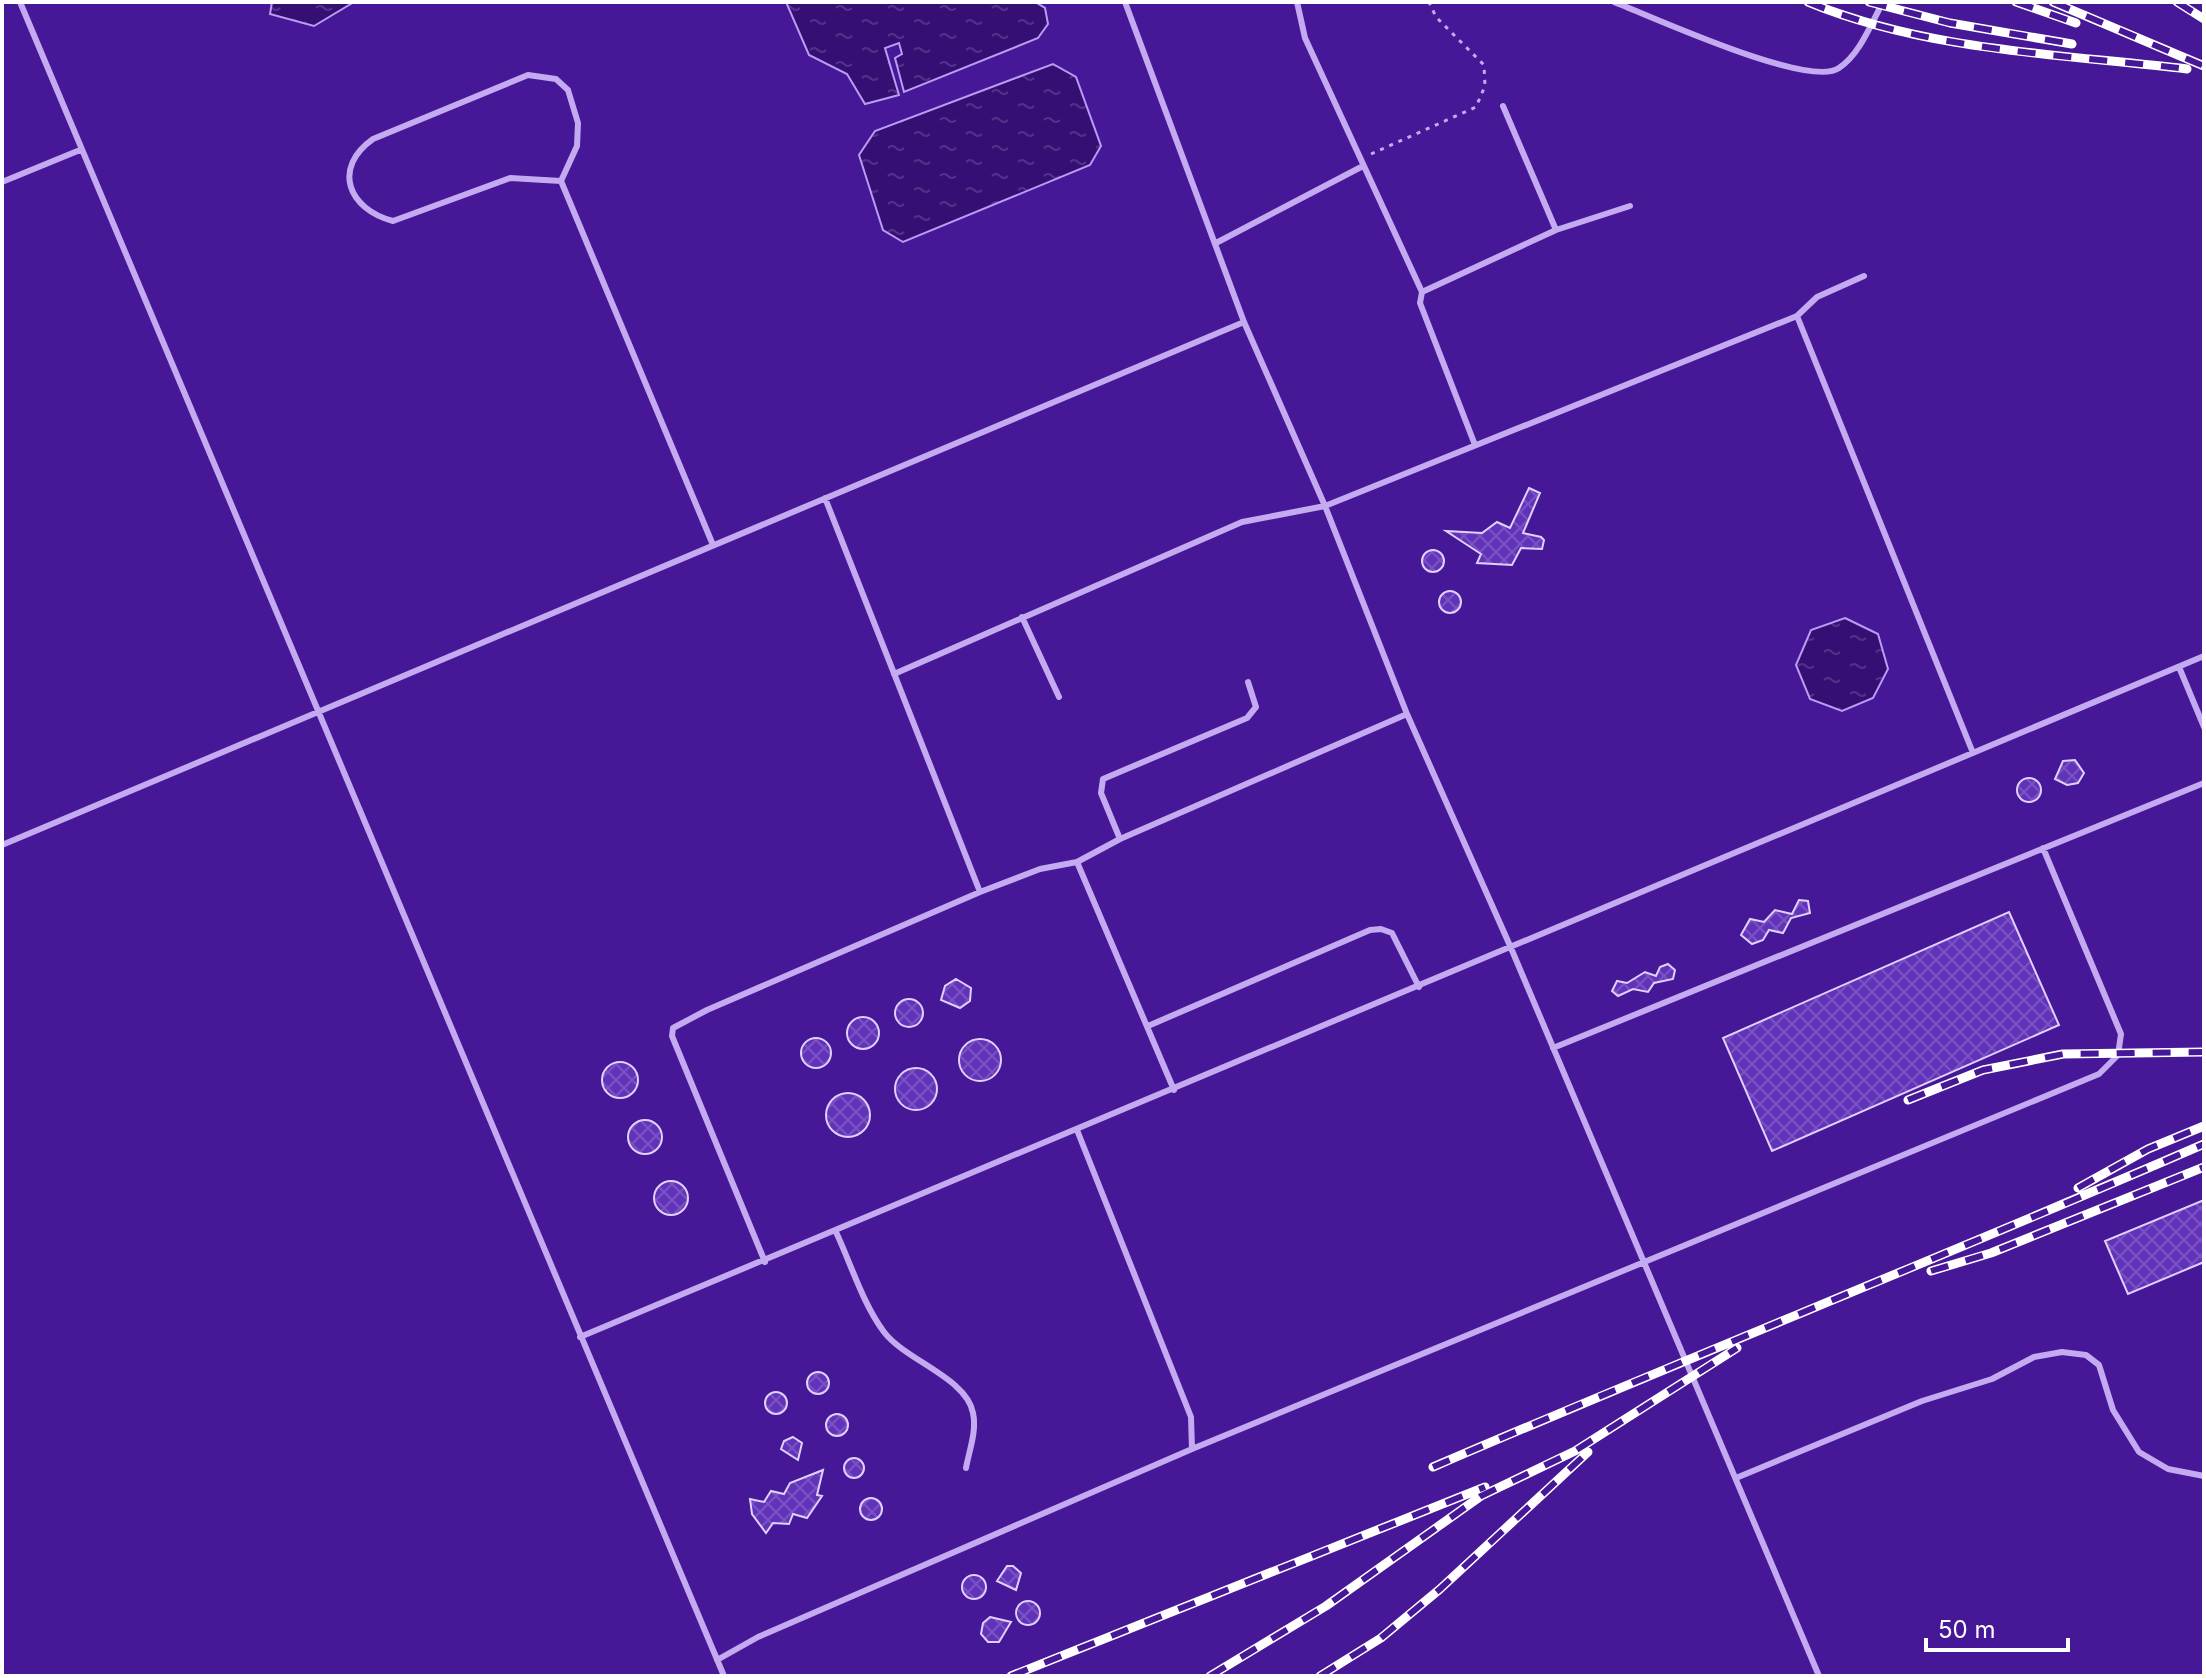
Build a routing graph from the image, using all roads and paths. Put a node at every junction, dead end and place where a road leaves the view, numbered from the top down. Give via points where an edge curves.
1 (20, 2) edge
2 (1125, 2) edge
3 (1297, 2) edge
4 (1429, 2) edge
5 (1614, 2) edge
6 (1883, 2) edge
7 (1503, 106) dead end
8 (80, 150) junction
9 (1363, 166) junction
10 (561, 181) junction
11 (2, 182) edge
12 (1630, 206) dead end
13 (1556, 230) junction
14 (1216, 243) junction
15 (1864, 276) dead end
16 (1422, 292) junction
17 (1797, 316) junction
18 (1244, 322) junction
19 (1475, 445) junction
20 (825, 498) junction
21 (1325, 506) junction
22 (713, 545) junction
23 (1022, 617) junction
24 (2204, 656) edge
25 (2179, 667) junction
26 (894, 674) junction
27 (1248, 682) dead end
28 (1059, 697) dead end
29 (317, 712) junction
30 (1407, 714) junction
31 (2204, 727) edge
32 (1973, 753) junction
33 (2204, 783) edge
34 (1120, 839) junction
35 (2, 845) edge
36 (2043, 848) junction
37 (1077, 862) junction
38 (980, 892) junction
39 (1511, 948) junction
40 (1419, 987) junction
41 (1148, 1026) junction
42 (1553, 1048) junction
43 (1174, 1090) junction
44 (1077, 1130) junction
45 (836, 1232) junction
46 (765, 1262) junction
47 (1644, 1262) junction
48 (580, 1337) junction
49 (1192, 1449) junction
50 (966, 1468) dead end
51 (2204, 1476) edge
52 (1736, 1478) junction
53 (717, 1660) junction
54 (724, 1676) edge
55 (1819, 1676) edge

1 - 8 lane
2 - 14 lane
3 - 9 lane via 1305,38
4 - 9 path via 1436,17 1484,65 1483,96 1468,112 1371,154
5 - 6 lane via 1783,68 1816,75 1838,70 1855,53
7 - 13 lane
8 - 11 lane
8 - 29 lane
9 - 14 lane
9 - 16 lane
10 - 10 lane via 577,146 574,107 568,90 556,79 528,75 373,139 357,150 348,174 361,203 393,221 510,178
10 - 22 lane
12 - 13 lane
13 - 16 lane
14 - 18 lane
15 - 17 lane via 1817,297
16 - 19 lane via 1420,303
17 - 19 lane
17 - 32 lane
18 - 20 lane
18 - 21 lane
19 - 21 lane
20 - 22 lane
20 - 26 lane
21 - 23 lane via 1242,522
21 - 30 lane
22 - 29 lane
23 - 26 lane
23 - 28 lane
24 - 25 lane
25 - 31 lane
25 - 32 lane
26 - 38 lane
27 - 34 lane via 1256,707 1247,718 1103,779 1101,793
29 - 35 lane
29 - 48 lane
30 - 34 lane
30 - 39 lane
32 - 39 lane
33 - 36 lane
34 - 37 lane
36 - 42 lane
36 - 47 lane via 2118,1026 2122,1045 2114,1061 2099,1074
37 - 38 lane via 1040,869
37 - 41 lane
38 - 46 lane via 673,1028
39 - 40 lane
39 - 42 lane
40 - 41 lane via 1392,933 1370,930
40 - 43 lane
41 - 43 lane
42 - 47 lane
43 - 44 lane
44 - 45 lane
44 - 49 lane via 1191,1417
45 - 46 lane
45 - 50 lane via 884,1332 968,1402 973,1432
46 - 48 lane
47 - 49 lane
47 - 52 lane
48 - 53 lane
49 - 53 lane via 758,1637
51 - 52 lane via 2168,1469 2139,1452 2113,1410 2099,1365 2086,1355 2062,1352 2034,1357 1992,1379 1922,1401
52 - 55 lane
53 - 54 lane

